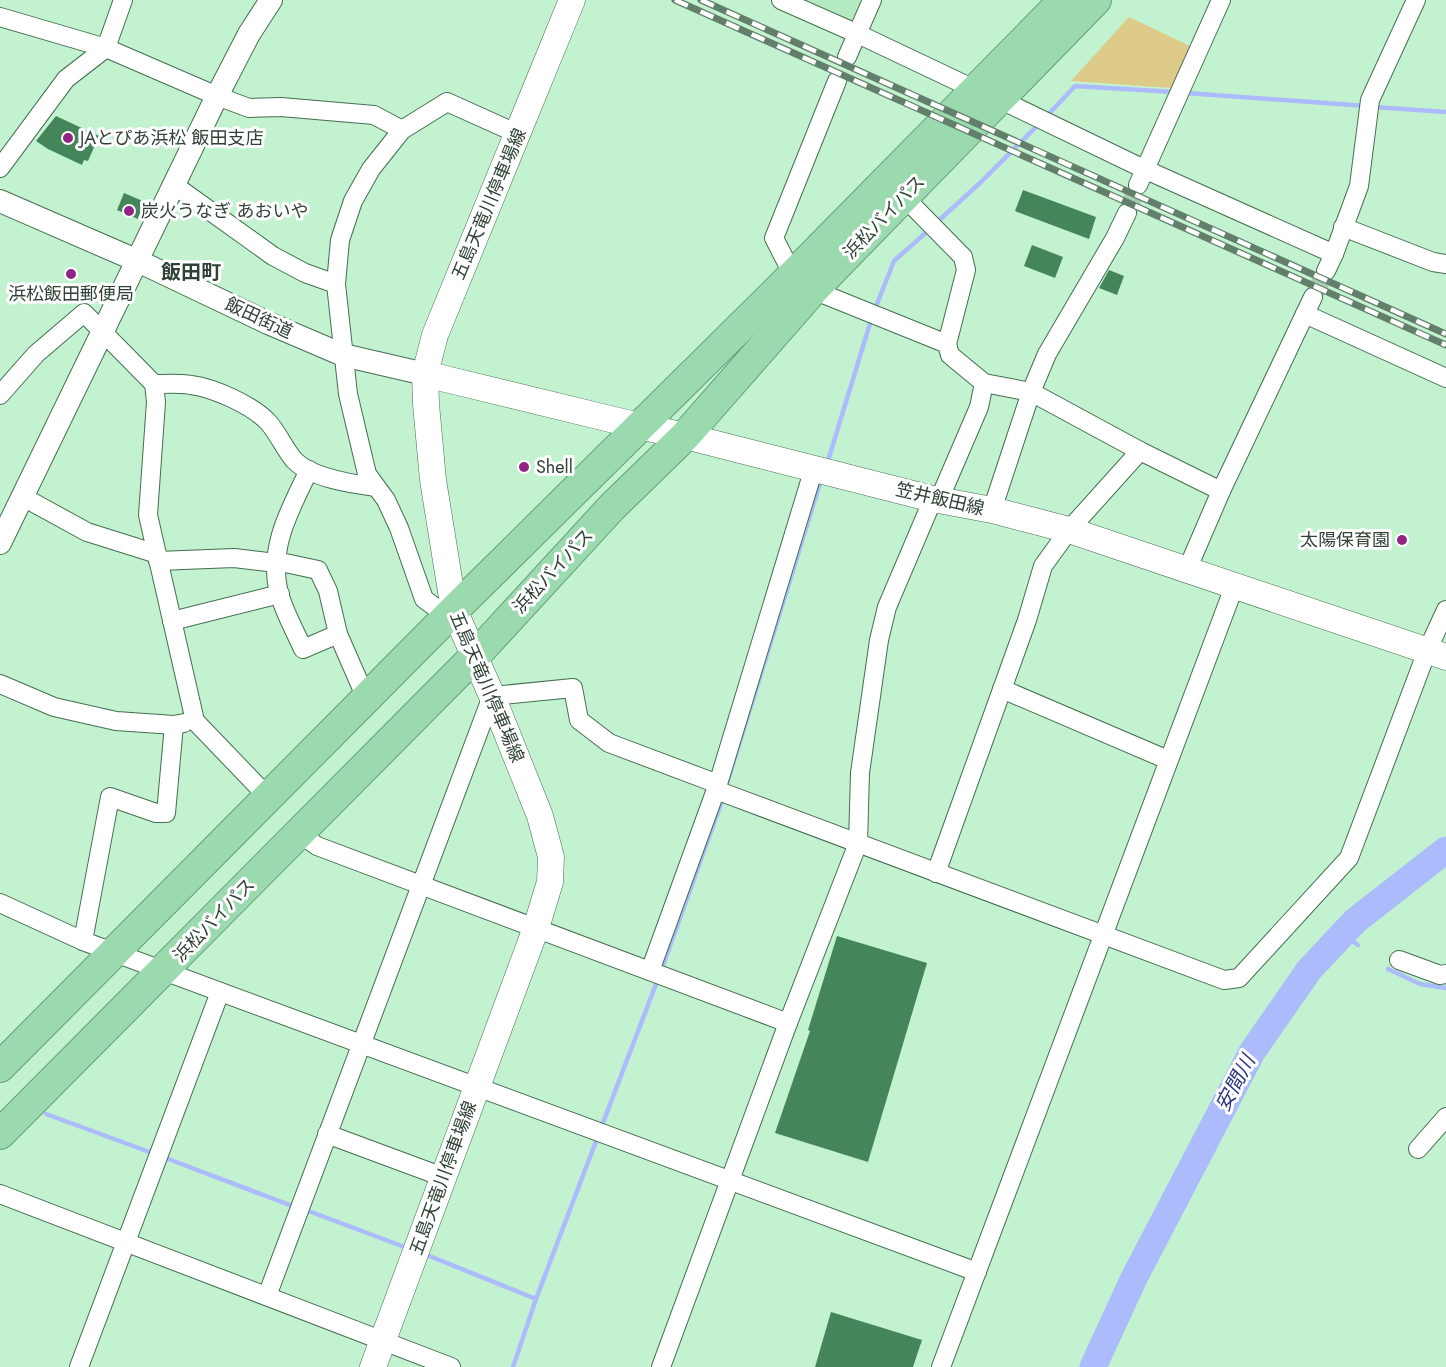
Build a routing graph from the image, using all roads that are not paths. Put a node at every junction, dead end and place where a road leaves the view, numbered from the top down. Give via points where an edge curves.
1 (123, 0) edge
2 (271, 0) edge
3 (572, 0) edge
4 (781, 0) edge
5 (872, 0) edge
6 (1064, 0) edge
7 (1096, 0) edge
8 (1221, 0) edge
9 (1416, 0) edge
10 (0, 17) edge
11 (858, 34) junction
12 (106, 48) junction
13 (847, 57) dead end
14 (837, 81) dead end
15 (988, 94) junction
16 (217, 96) junction
17 (402, 130) junction
18 (518, 134) junction
19 (0, 168) edge
20 (1141, 177) junction
21 (174, 185) junction
22 (903, 197) junction
23 (0, 201) edge
24 (1126, 213) tunnel mouth
25 (1343, 227) junction
26 (1334, 254) junction
27 (138, 261) junction
28 (1446, 264) edge
29 (1326, 271) tunnel mouth
30 (803, 283) junction
31 (336, 284) junction
32 (103, 332) junction
33 (947, 344) junction
34 (343, 355) junction
35 (425, 374) junction
36 (1446, 378) edge
37 (984, 383) junction
38 (154, 384) junction
39 (1031, 392) junction
40 (0, 395) edge
41 (639, 426) junction
42 (685, 436) junction
43 (1140, 451) junction
44 (309, 470) junction
45 (821, 470) junction
46 (376, 486) junction
47 (1221, 491) junction
48 (22, 497) junction
49 (936, 499) junction
50 (992, 510) junction
51 (1069, 530) junction
52 (0, 543) edge
53 (157, 557) junction
54 (276, 562) junction
55 (1187, 570) junction
56 (1234, 587) junction
57 (280, 594) junction
58 (1446, 610) edge
59 (450, 613) junction
60 (172, 621) junction
61 (338, 634) junction
62 (1437, 654) edge
63 (475, 656) junction
64 (0, 684) edge
65 (1002, 689) junction
66 (492, 696) junction
67 (366, 698) junction
68 (195, 721) junction
69 (174, 725) junction
70 (1168, 760) junction
71 (717, 787) junction
72 (268, 797) junction
73 (299, 833) junction
74 (858, 843) junction
75 (936, 873) junction
76 (420, 885) junction
77 (0, 903) edge
78 (536, 928) junction
79 (1104, 934) junction
80 (83, 941) junction
81 (116, 951) junction
82 (1399, 960) dead end
83 (164, 971) junction
84 (650, 971) junction
85 (1446, 974) edge
86 (220, 992) junction
87 (788, 1023) junction
88 (361, 1044) junction
89 (0, 1067) edge
90 (476, 1086) junction
91 (1446, 1116) edge
92 (0, 1134) edge
93 (327, 1134) junction
94 (1418, 1149) dead end
95 (443, 1177) junction
96 (729, 1180) junction
97 (0, 1194) edge
98 (126, 1243) junction
99 (977, 1272) junction
100 (267, 1296) junction
101 (382, 1342) junction
102 (79, 1367) edge
103 (373, 1367) edge
104 (451, 1367) edge
105 (661, 1367) edge
106 (941, 1367) edge

1 - 12 street
2 - 16 street
3 - 18 main road, 五島天竜川停車場線
4 - 11 street
5 - 11 street
6 - 15 highway, 浜松バイパス
7 - 15 highway, 浜松バイパス
8 - 20 street
9 - 25 street via 1369,106 1359,186
10 - 12 street
11 - 13 street
11 - 15 street
12 - 16 street
12 - 19 street via 66,79
14 - 30 street via 774,237
15 - 20 street
15 - 22 highway, 浜松バイパス
15 - 30 highway, 浜松バイパス
16 - 17 street via 249,108 374,115
16 - 21 street
17 - 18 street via 447,102
17 - 31 street via 371,169 353,201 340,240
18 - 35 main road, 五島天竜川停車場線 via 435,335
20 - 26 street
21 - 27 street
21 - 31 street via 273,256
22 - 30 highway, 浜松バイパス
22 - 33 street via 963,257 966,270
23 - 27 street, 飯田街道
24 - 39 street via 1047,354
25 - 26 street
25 - 28 street
26 - 29 street
27 - 32 street
27 - 34 street, 飯田街道
30 - 33 street
30 - 41 highway, 浜松バイパス
30 - 42 highway, 浜松バイパス
31 - 34 street
32 - 38 street
32 - 40 street via 84,313 36,354
32 - 48 street
33 - 37 street via 950,356
34 - 35 street, 飯田街道
34 - 46 street via 366,474
35 - 41 main road, 笠井飯田線
35 - 59 main road, 五島天竜川停車場線 via 433,480
36 - 47 street via 1309,306
37 - 39 street
37 - 49 street via 979,407
38 - 44 street via 191,385 245,405 268,422 296,462
38 - 53 street via 148,515
39 - 43 street
39 - 50 street
41 - 42 main road, 笠井飯田線
41 - 59 highway, 浜松バイパス
42 - 45 main road, 笠井飯田線
42 - 63 highway, 浜松バイパス via 612,507
43 - 47 street
43 - 51 street
44 - 46 street via 354,484
44 - 54 street via 285,520
45 - 49 main road, 笠井飯田線
45 - 71 street
46 - 59 street via 399,528 424,599
47 - 55 street
48 - 52 street
48 - 53 street via 87,532
49 - 50 main road, 笠井飯田線
49 - 74 street via 886,607 860,773
50 - 51 main road, 笠井飯田線
51 - 55 main road, 笠井飯田線
51 - 65 street via 1043,566
53 - 54 street
53 - 60 street
54 - 57 street
54 - 61 street via 318,570 328,591
55 - 56 main road, 笠井飯田線
56 - 62 main road, 笠井飯田線
56 - 70 street
57 - 60 street
57 - 61 street via 303,649
58 - 62 street
59 - 63 main road, 五島天竜川停車場線
59 - 67 highway, 浜松バイパス
60 - 68 street
61 - 67 street
62 - 79 street via 1349,858 1239,978 1224,980
63 - 66 main road, 五島天竜川停車場線
63 - 73 highway, 浜松バイパス
64 - 69 street via 54,707 116,721
65 - 70 street
65 - 75 street
66 - 71 street via 573,688 579,720 609,743
66 - 76 street
66 - 78 main road, 五島天竜川停車場線 via 540,816 551,857 550,882
67 - 72 highway, 浜松バイパス
68 - 69 street
68 - 72 street
69 - 80 street via 166,813 110,797
70 - 79 street
71 - 74 street
71 - 84 street
72 - 81 highway, 浜松バイパス
73 - 76 street via 317,846
73 - 83 highway, 浜松バイパス
74 - 75 street
74 - 87 street
75 - 79 street
76 - 78 street
76 - 88 street
77 - 80 street
78 - 84 street
78 - 90 main road, 五島天竜川停車場線
79 - 99 street
80 - 81 street
81 - 83 street
81 - 89 highway, 浜松バイパス
82 - 85 street
83 - 86 street
83 - 92 highway, 浜松バイパス
84 - 87 street
86 - 88 street
86 - 98 street
87 - 96 street
88 - 90 street
88 - 93 street
90 - 95 main road, 五島天竜川停車場線
90 - 96 street
91 - 94 street
93 - 95 street
93 - 100 street
95 - 101 main road, 五島天竜川停車場線
96 - 99 street
96 - 105 street
97 - 98 street
98 - 100 street
98 - 102 street
99 - 106 street
100 - 101 street
101 - 103 main road, 五島天竜川停車場線
101 - 104 street

